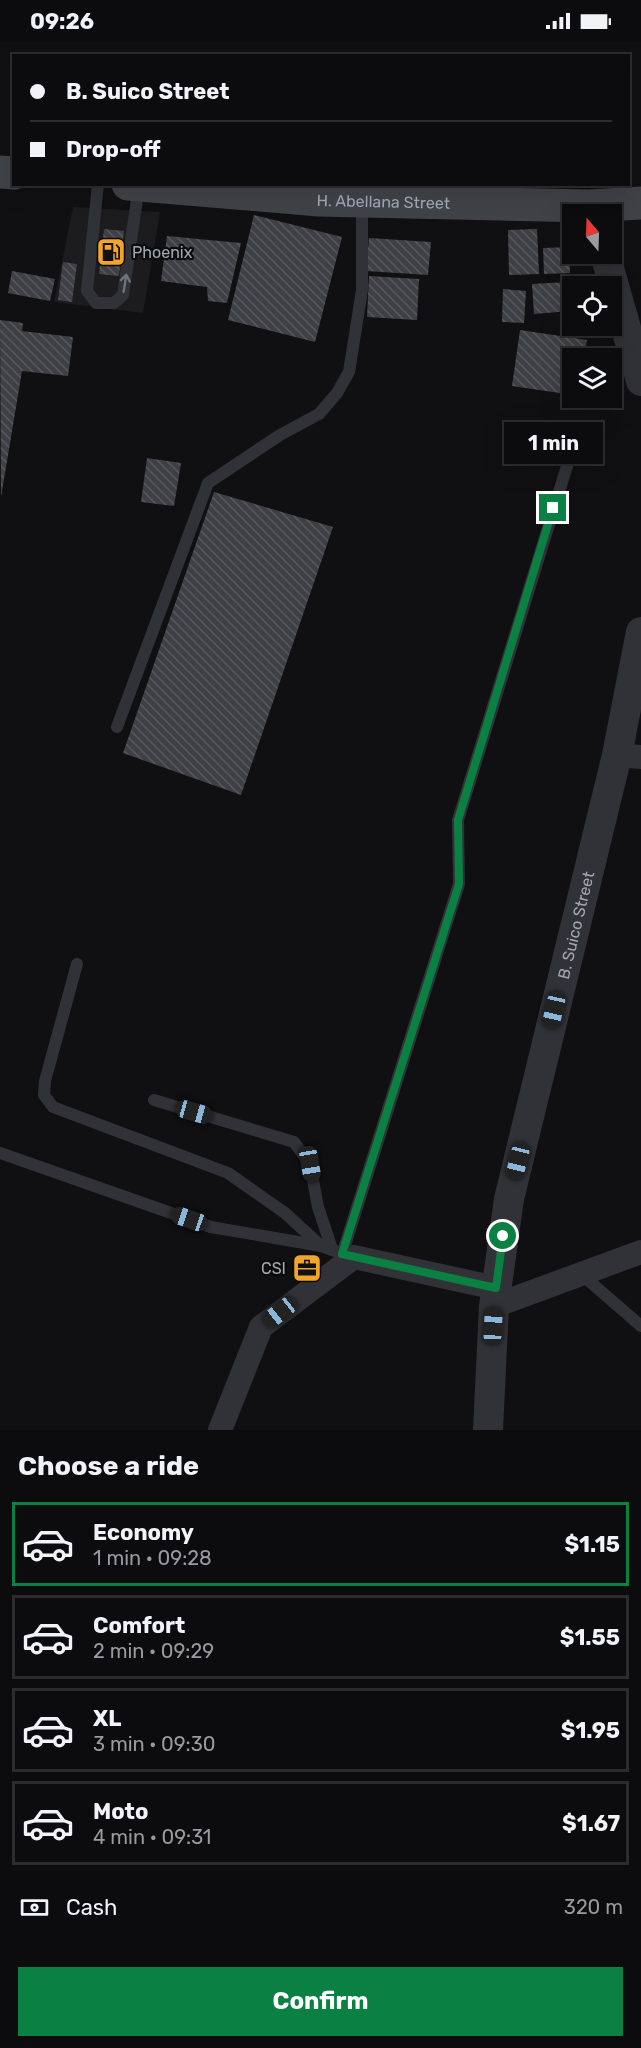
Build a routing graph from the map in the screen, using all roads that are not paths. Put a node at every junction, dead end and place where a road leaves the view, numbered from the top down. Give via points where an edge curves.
1 (98, 186) edge
2 (134, 186) edge
3 (159, 186) edge
4 (284, 191) edge
5 (362, 201) junction
6 (641, 203) edge
7 (622, 206) edge
8 (562, 209) edge
9 (608, 264) edge
10 (641, 381) edge
11 (579, 427) dead end
12 (641, 633) edge
13 (117, 727) dead end
14 (629, 756) edge
15 (77, 964) dead end
16 (154, 1100) dead end
17 (0, 1153) edge
18 (337, 1252) junction
19 (641, 1252) edge
20 (581, 1274) junction
21 (495, 1297) junction
22 (641, 1326) edge
23 (220, 1430) edge
24 (488, 1430) edge

1 -> 2 lane via 87,291 96,303 114,303 123,295
3 - 4 main road, H. Abellana Street
4 - 5 main road, H. Abellana Street
5 - 8 main road, H. Abellana Street
5 - 13 lane via 362,290 348,372 319,414 208,483
6 - 7 main road, H. Abellana Street
9 - 10 street
11 - 18 lane via 458,820 459,884
12 - 14 street, B. Suico Street
14 - 21 street, B. Suico Street via 509,1199
15 - 18 lane via 45,1081 44,1095 53,1107 228,1173
16 - 18 lane via 294,1142 310,1164 318,1208
17 - 18 lane via 211,1227
18 - 21 street
18 - 23 street via 261,1327
19 - 20 street
20 - 21 street
20 - 22 lane
21 - 24 street, B. Suico Street

